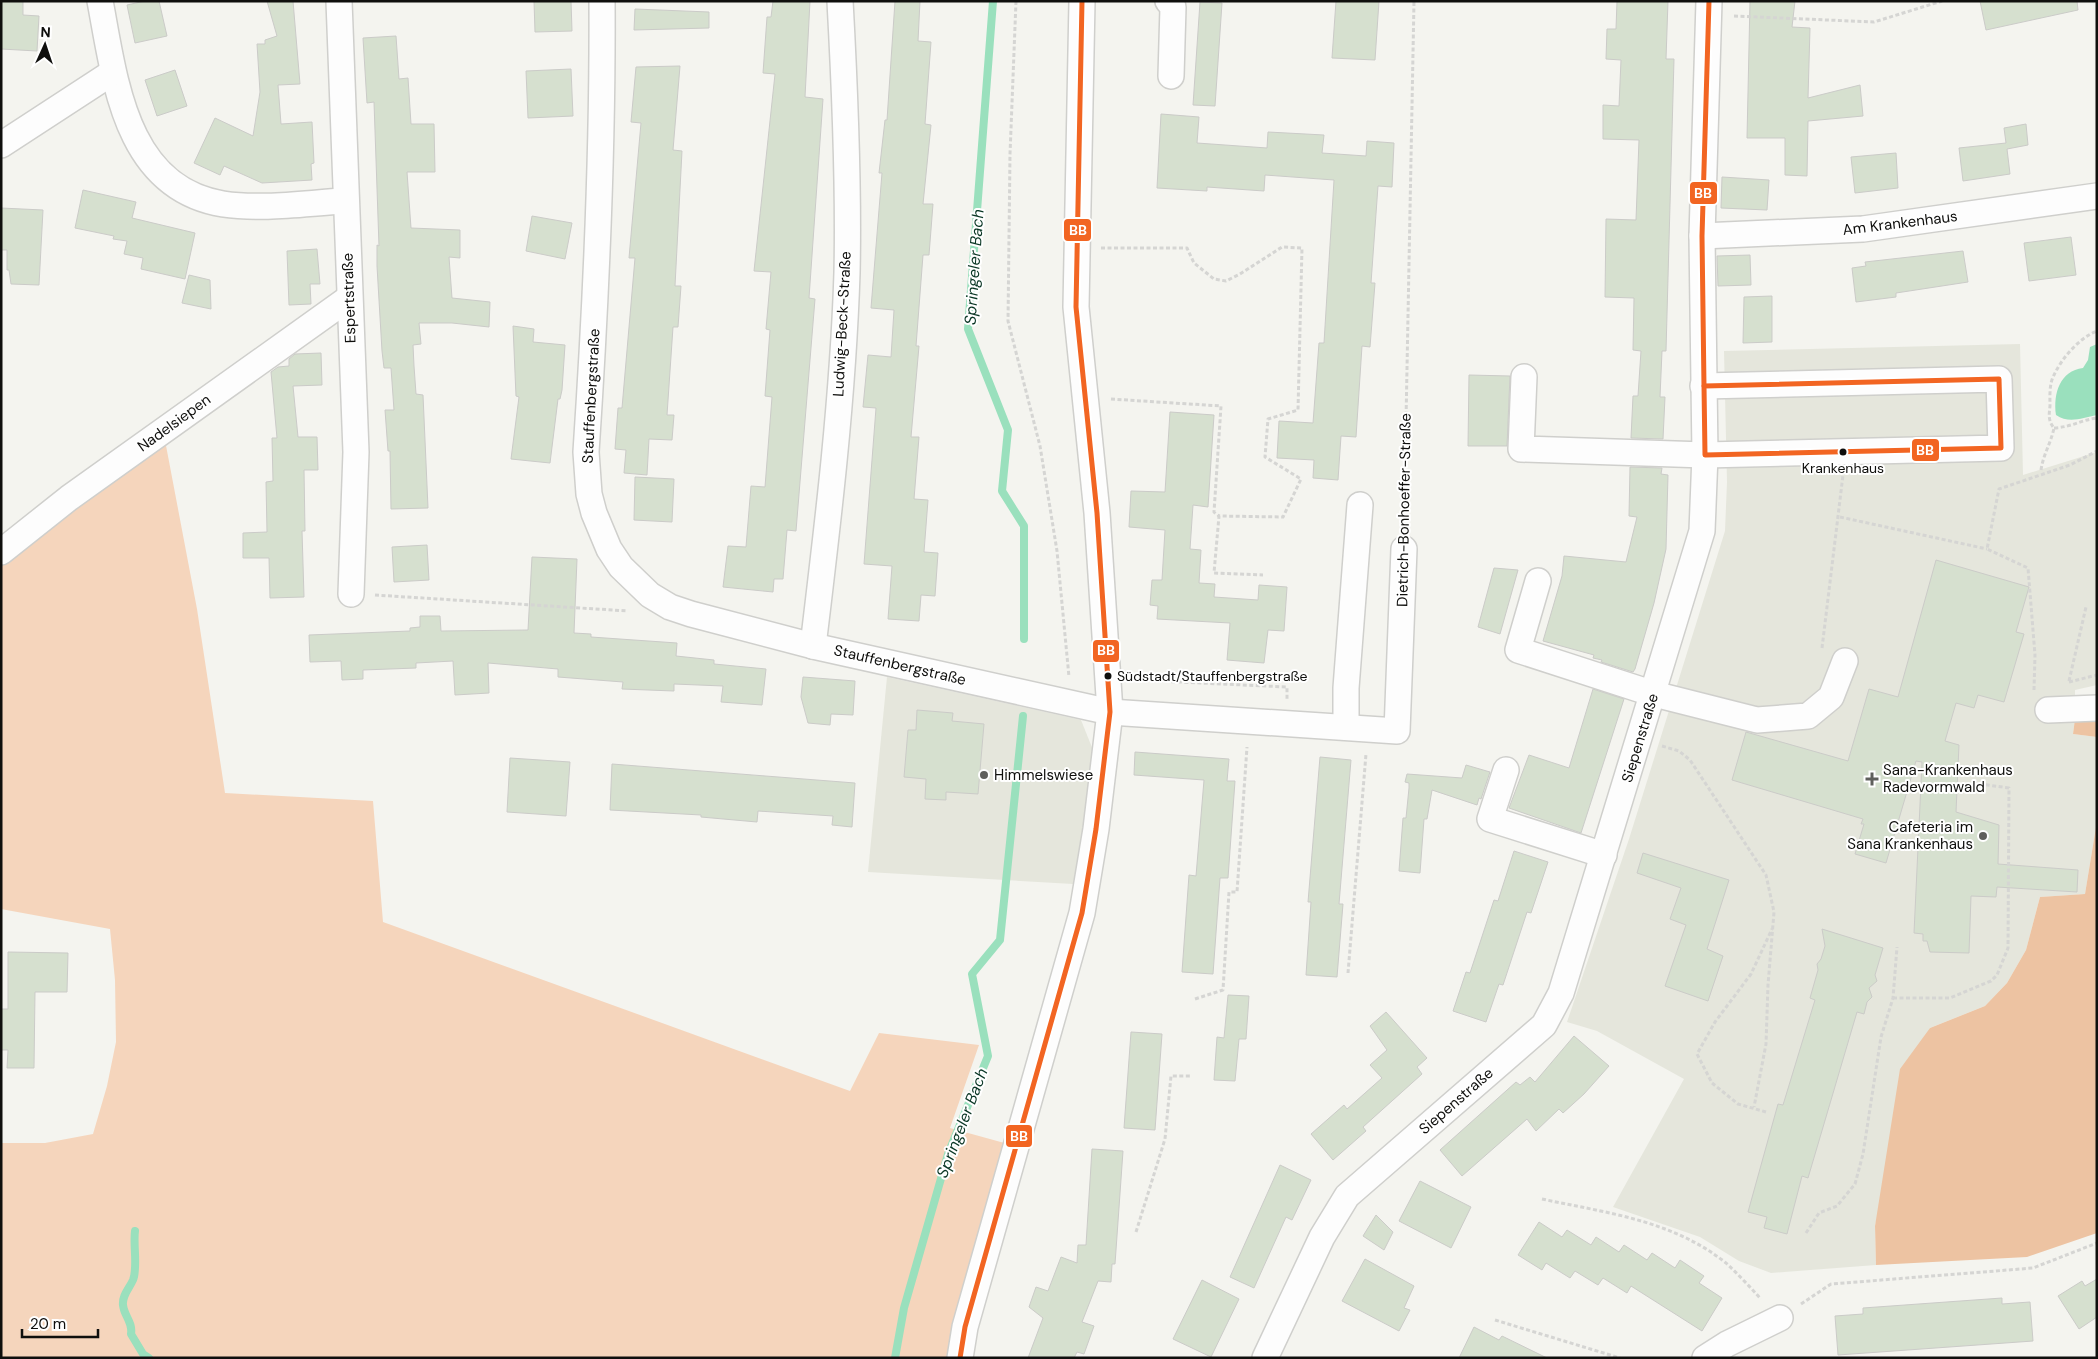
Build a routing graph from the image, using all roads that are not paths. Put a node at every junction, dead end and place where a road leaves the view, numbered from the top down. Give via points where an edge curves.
1 (100, 1) edge
2 (339, 1) edge
3 (602, 1) edge
4 (840, 1) edge
5 (1082, 1) edge
6 (1168, 1) edge
7 (1709, 8) edge
8 (113, 72) junction
9 (1171, 76) dead end
10 (1, 145) edge
11 (2097, 196) edge
12 (345, 201) junction
13 (1702, 236) junction
14 (349, 298) junction
15 (1524, 377) dead end
16 (1703, 386) junction
17 (1705, 455) junction
18 (1360, 505) dead end
19 (1404, 549) road end
20 (1, 552) edge
21 (1538, 581) dead end
22 (351, 594) road end
23 (814, 646) junction
24 (1833, 657) road end
25 (1654, 694) junction
26 (2041, 701) road end
27 (2097, 708) edge
28 (1110, 712) junction
29 (1357, 728) junction
30 (1506, 770) dead end
31 (1604, 855) junction
32 (1780, 1318) road end
33 (960, 1358) edge
34 (1265, 1358) edge
35 (1705, 1358) edge

1 - 8 street
2 - 12 street, Espertstraße
3 - 23 street, Stauffenbergstraße via 599,254 586,452 594,513 621,567 650,596 691,614
4 - 23 street, Ludwig-Beck-Straße via 845,102 846,273 834,471
5 - 28 street via 1076,307 1097,513
6 - 9 street via 1173,7
7 - 13 street, Siepenstraße
8 - 10 street
8 - 12 street via 132,134 140,149 164,176 184,190 205,199 236,205
11 - 13 street, Am Krankenhaus via 1863,229
12 - 14 street, Espertstraße
13 - 16 street, Siepenstraße
14 - 20 street, Nadelsiepen via 69,498
14 - 22 street, Espertstraße via 356,452
15 - 17 street via 1521,449
16 - 17 street, Siepenstraße
16 - 17 street via 1999,379 2001,448
17 - 25 street, Siepenstraße via 1702,531
18 - 29 street via 1346,688
19 - 29 street, Dietrich-Bonhoeffer-Straße via 1397,731
21 - 25 street via 1518,650
23 - 28 street, Stauffenbergstraße
24 - 25 street via 1831,697 1808,716 1757,720
25 - 31 street, Siepenstraße
26 - 27 street
28 - 29 street, Dietrich-Bonhoeffer-Straße
28 - 33 street via 1082,914 965,1327
30 - 31 street via 1490,819
31 - 34 street, Siepenstraße via 1561,993 1544,1025 1347,1196 1322,1238
32 - 35 street

